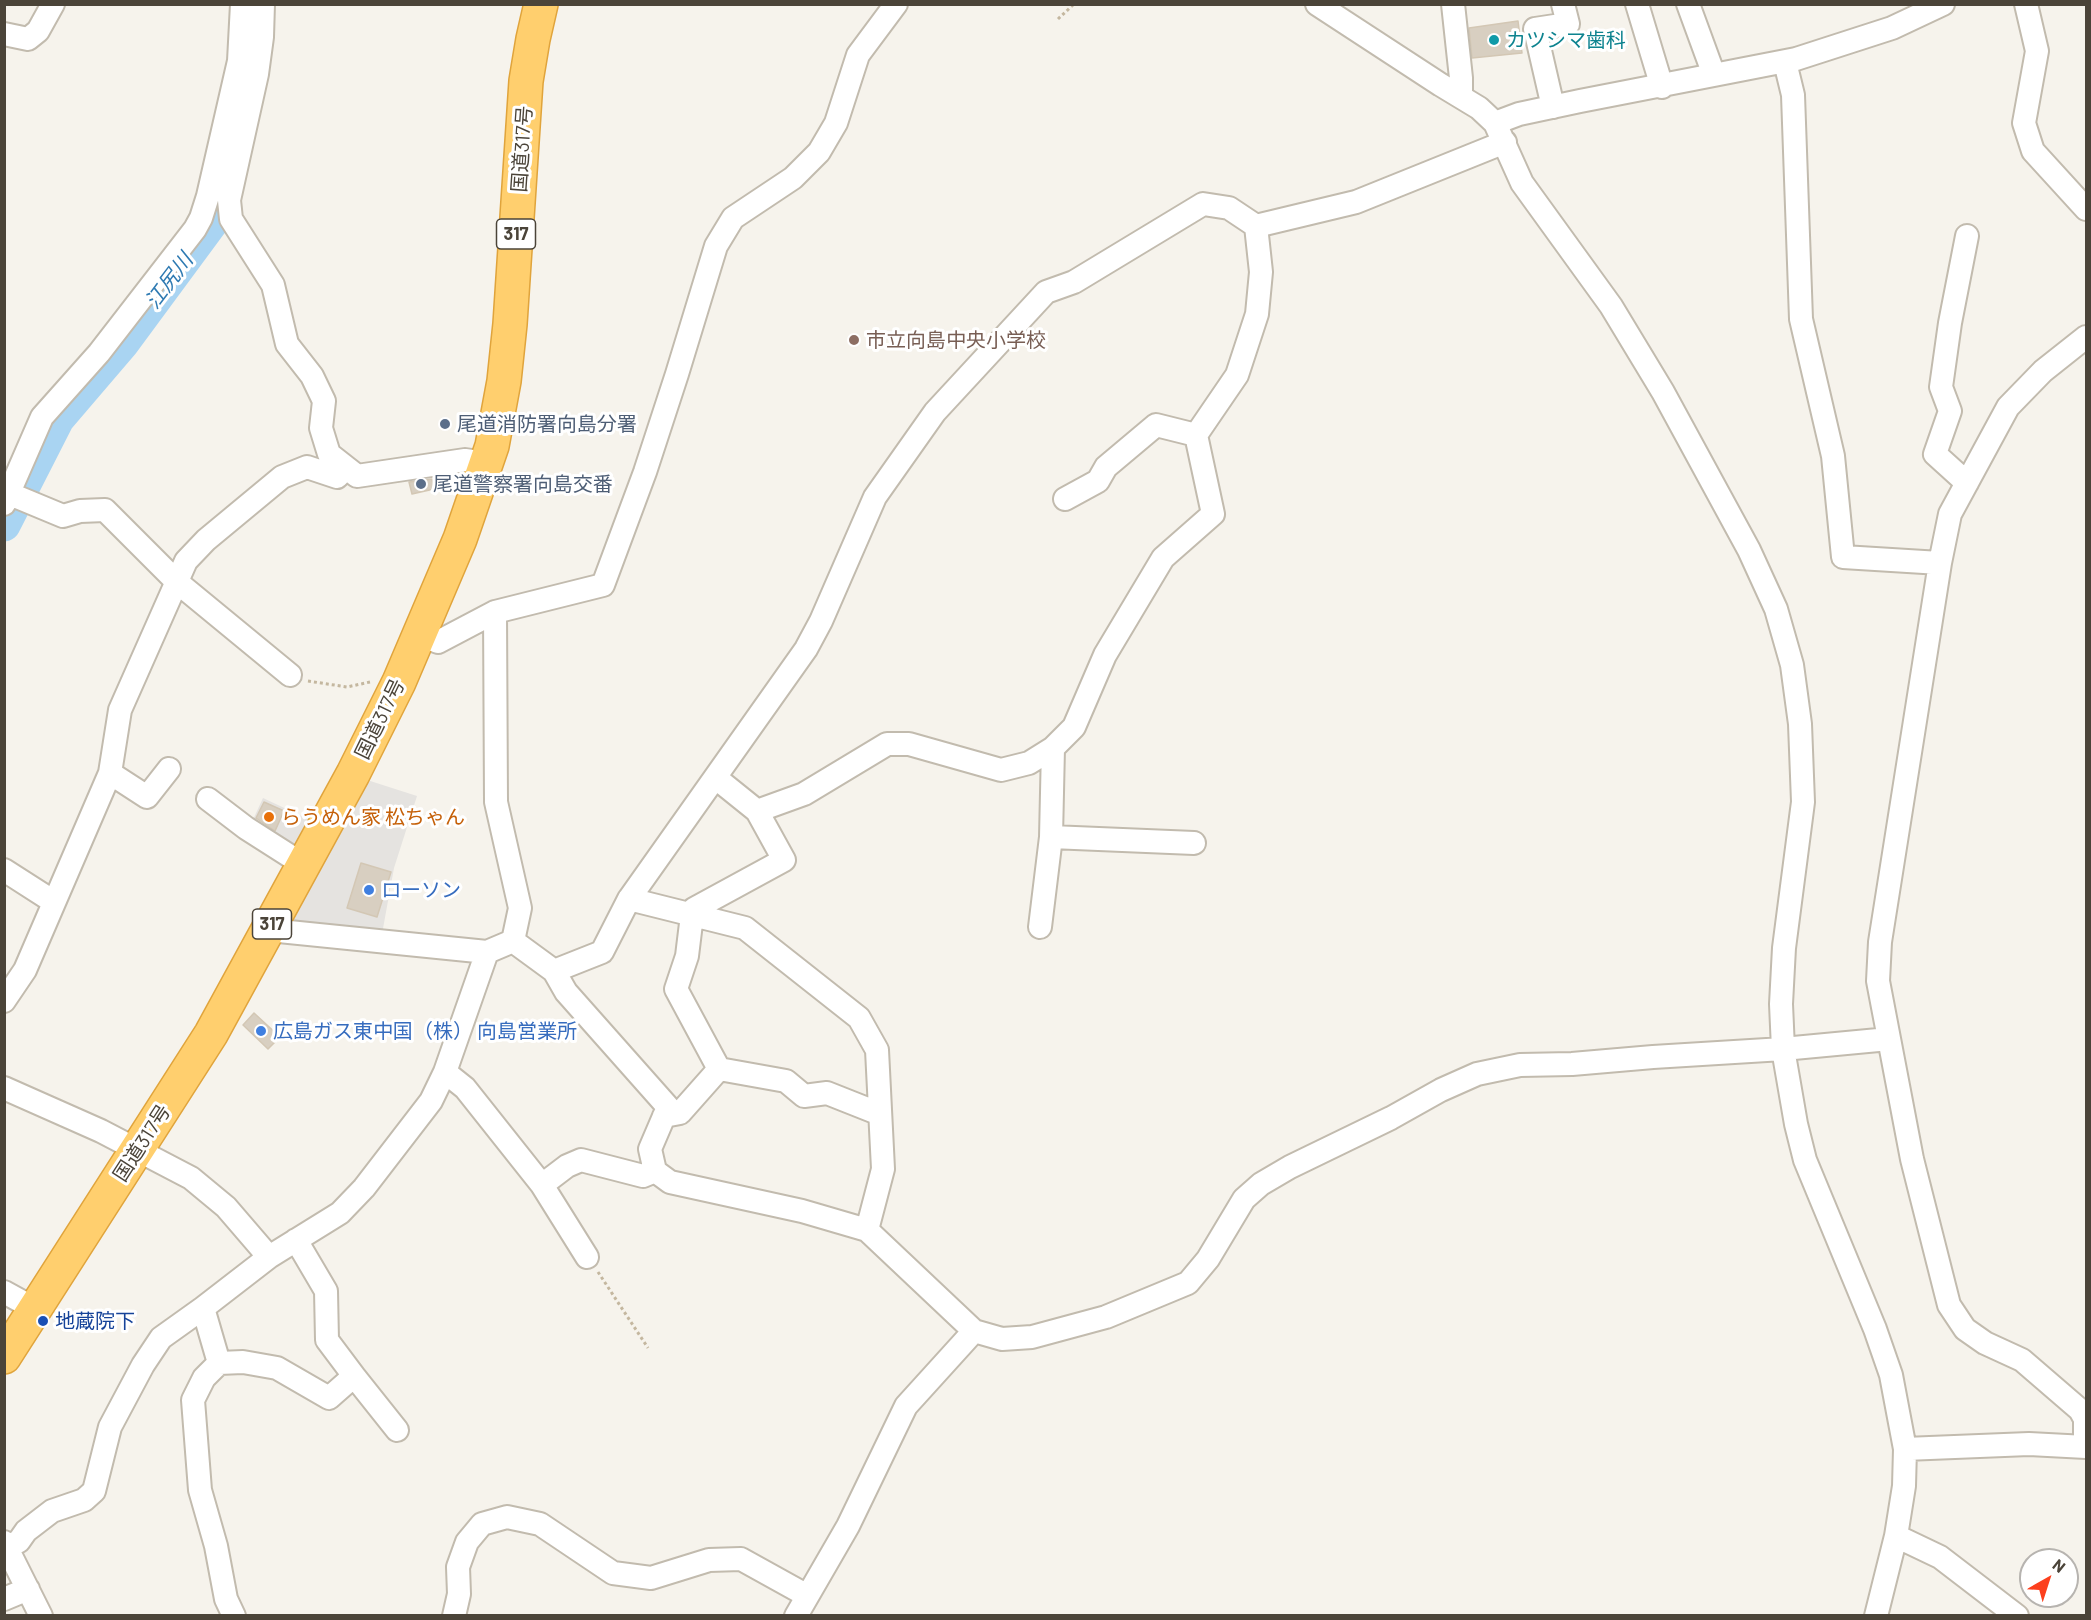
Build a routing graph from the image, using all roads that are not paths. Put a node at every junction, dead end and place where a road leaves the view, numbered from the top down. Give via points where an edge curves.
1 (53, 4) edge
2 (242, 4) edge
3 (263, 4) edge
4 (541, 4) edge
5 (896, 4) edge
6 (1317, 4) edge
7 (1453, 4) edge
8 (1563, 4) edge
9 (1637, 4) edge
10 (1688, 4) edge
11 (1943, 4) edge
12 (2026, 4) edge
13 (4, 34) edge
14 (1785, 62) junction
15 (1714, 75) junction
16 (1662, 87) junction
17 (1461, 96) junction
18 (1553, 107) junction
19 (1500, 133) junction
20 (2086, 209) edge
21 (1256, 226) junction
22 (1967, 236) dead end
23 (2086, 337) edge
24 (1196, 435) junction
25 (486, 464) junction
26 (346, 468) junction
27 (1967, 483) junction
28 (14, 499) edge
29 (1065, 499) dead end
30 (1940, 563) junction
31 (177, 582) junction
32 (495, 612) junction
33 (420, 635) junction
34 (290, 675) road end
35 (1053, 748) junction
36 (169, 769) dead end
37 (111, 773) junction
38 (716, 778) junction
39 (208, 799) dead end
40 (757, 811) junction
41 (1051, 837) junction
42 (1194, 843) dead end
43 (304, 865) junction
44 (4, 870) edge
45 (629, 900) junction
46 (54, 902) junction
47 (692, 915) junction
48 (1040, 927) dead end
49 (269, 930) junction
50 (513, 941) junction
51 (487, 952) junction
52 (554, 971) junction
53 (4, 1001) edge
54 (1889, 1039) junction
55 (1783, 1049) junction
56 (719, 1069) junction
57 (445, 1072) junction
58 (4, 1088) edge
59 (880, 1114) junction
60 (664, 1116) junction
61 (137, 1151) junction
62 (655, 1172) junction
63 (542, 1185) junction
64 (867, 1230) junction
65 (296, 1240) junction
66 (269, 1257) junction
67 (587, 1257) road end
68 (4, 1292) edge
69 (203, 1308) junction
70 (35, 1309) junction
71 (974, 1331) junction
72 (4, 1357) edge
73 (219, 1363) junction
74 (354, 1376) junction
75 (329, 1398) junction
76 (379, 1407) junction
77 (397, 1430) dead end
78 (2086, 1446) edge
79 (1905, 1449) junction
80 (1896, 1536) junction
81 (6, 1544) edge
82 (28, 1589) junction
83 (806, 1595) junction
84 (4, 1599) edge
85 (41, 1616) edge
86 (234, 1616) edge
87 (453, 1616) edge
88 (796, 1616) edge
89 (1876, 1616) edge
90 (2017, 1616) edge

1 - 13 street via 38,31 28,39
2 - 28 street via 239,61 201,218 99,353 42,417
3 - 26 street via 256,74 229,200 231,219 273,285 287,344 312,376 324,401 321,428 328,454
4 - 25 highway, 国道317号 / 317 via 526,81 505,369
5 - 32 street via 858,55 836,123 819,152 793,178 734,218 716,246 645,472 603,585
6 - 17 street
7 - 17 street
8 - 18 street via 1568,24 1535,29
9 - 16 street
10 - 15 street
11 - 14 street via 1873,35
12 - 20 street via 2037,51 2024,123 2033,151
14 - 15 street
14 - 30 street via 1793,95 1801,319 1833,456 1843,557
15 - 16 street
16 - 18 street
17 - 19 street via 1479,108
18 - 19 street via 1519,114
19 - 21 street via 1356,202
19 - 55 street via 1522,183 1611,306 1663,392 1749,550 1776,609 1792,664 1800,724 1803,802 1784,948
21 - 24 street via 1261,272 1257,314 1237,375
21 - 38 street via 1229,208 1203,204 1074,282 1047,292 935,412 875,497 806,649
22 - 27 street via 1941,387 1950,411 1935,454
23 - 27 street via 2043,371 2008,407
24 - 29 street via 1156,425 1106,467 1098,481
24 - 35 street via 1213,514 1163,558 1105,655 1074,727
25 - 26 street via 465,460 357,476
25 - 33 highway, 国道317号 / 317
26 - 31 street via 337,477 307,467 282,477 206,540 186,561
27 - 30 street via 1950,514
28 - 31 street via 63,516 105,510
30 - 54 street via 1880,942 1878,981
31 - 34 street
31 - 37 street via 120,710
32 - 33 street via 438,642
32 - 50 street via 496,802 520,908
33 - 43 highway, 国道317号 / 317
35 - 40 street via 1029,763 1001,770 909,744 887,744 804,794
35 - 41 street
36 - 37 street via 147,797
37 - 46 street
38 - 40 street
38 - 45 street
39 - 43 street
40 - 47 street via 784,860 694,909
41 - 42 street
41 - 48 street
43 - 49 highway, 国道317号 / 317
44 - 46 street
45 - 47 street
45 - 52 street via 602,952
46 - 53 street via 25,970
47 - 56 street via 687,956 676,989
47 - 59 street via 745,928 859,1018 877,1050
49 - 51 street
49 - 61 highway, 国道317号 / 317 via 212,1035
50 - 51 street
50 - 52 street
51 - 57 street
52 - 60 street via 566,992 668,1107
54 - 55 street
54 - 78 street via 1912,1159 1949,1305 1965,1329 2022,1360 2079,1410 2085,1419
55 - 71 street via 1520,1065 1478,1074 1261,1184 1244,1199 1208,1259 1188,1283 1106,1317 1032,1337 1002,1339
55 - 79 street via 1805,1160 1891,1375
56 - 59 street via 786,1081 804,1096 827,1094
56 - 60 street via 680,1113
57 - 63 street via 465,1088
57 - 65 street via 431,1101 364,1188 340,1213
58 - 61 street
59 - 64 street via 883,1168
60 - 62 street via 650,1149
61 - 66 street via 191,1178 226,1207
61 - 70 highway, 国道317号 / 317
62 - 63 street via 643,1176 581,1160
62 - 64 street via 670,1182 802,1211
63 - 67 street
64 - 71 street
65 - 66 street
65 - 74 street via 326,1291 327,1341
66 - 69 street
68 - 70 street
69 - 73 street
69 - 81 street via 161,1338 143,1365 110,1427 94,1491 84,1500 52,1511 19,1540
70 - 72 highway, 国道317号 / 317
71 - 83 street via 906,1406 848,1526
73 - 75 street via 243,1362 277,1368
73 - 86 street via 204,1378 194,1400 201,1490 226,1599
74 - 75 street
74 - 76 street
75 - 76 street
76 - 77 street
78 - 79 street
79 - 80 street
80 - 89 street
80 - 90 street via 1940,1557
81 - 82 street
82 - 84 street
82 - 85 street
83 - 87 street via 741,1558 709,1560 651,1578 613,1573 540,1524 507,1517 482,1524 467,1542 458,1567 459,1594
83 - 88 street

